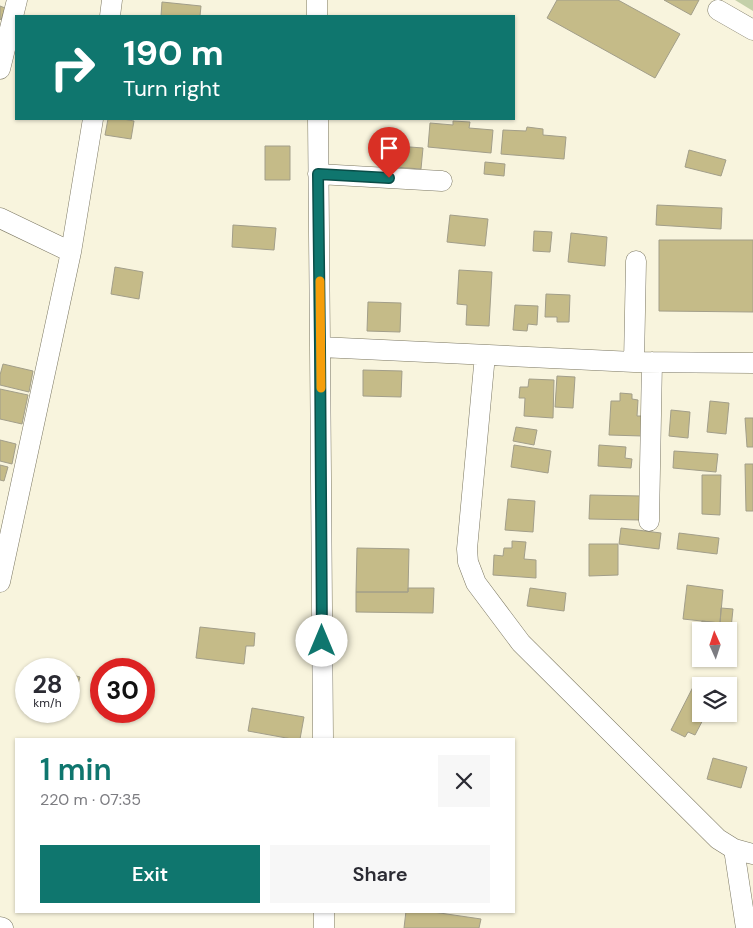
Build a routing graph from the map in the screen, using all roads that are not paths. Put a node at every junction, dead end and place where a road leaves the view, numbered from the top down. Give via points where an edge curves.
1 (18, 0) edge
2 (112, 0) edge
3 (317, 0) edge
4 (718, 10) dead end
5 (110, 15) edge
6 (317, 15) edge
7 (753, 30) edge
8 (0, 68) edge
9 (93, 120) edge
10 (318, 120) edge
11 (318, 174) junction
12 (442, 181) dead end
13 (0, 218) edge
14 (71, 252) junction
15 (636, 261) dead end
16 (320, 347) junction
17 (485, 355) junction
18 (643, 362) junction
19 (753, 362) edge
20 (649, 520) dead end
21 (0, 582) edge
22 (323, 738) edge
23 (743, 852) edge
24 (324, 913) edge
25 (324, 928) edge
26 (746, 928) edge

1 - 8 street
2 - 5 street
3 - 6 street
4 - 7 street
9 - 14 street
10 - 11 street
11 - 12 street
11 - 16 street
13 - 14 street
14 - 21 street
15 - 18 street
16 - 17 street
16 - 22 street
17 - 18 street
17 - 23 street via 467,548 468,562 476,583 521,643 718,839
18 - 19 street
18 - 20 street
23 - 26 street
24 - 25 street

